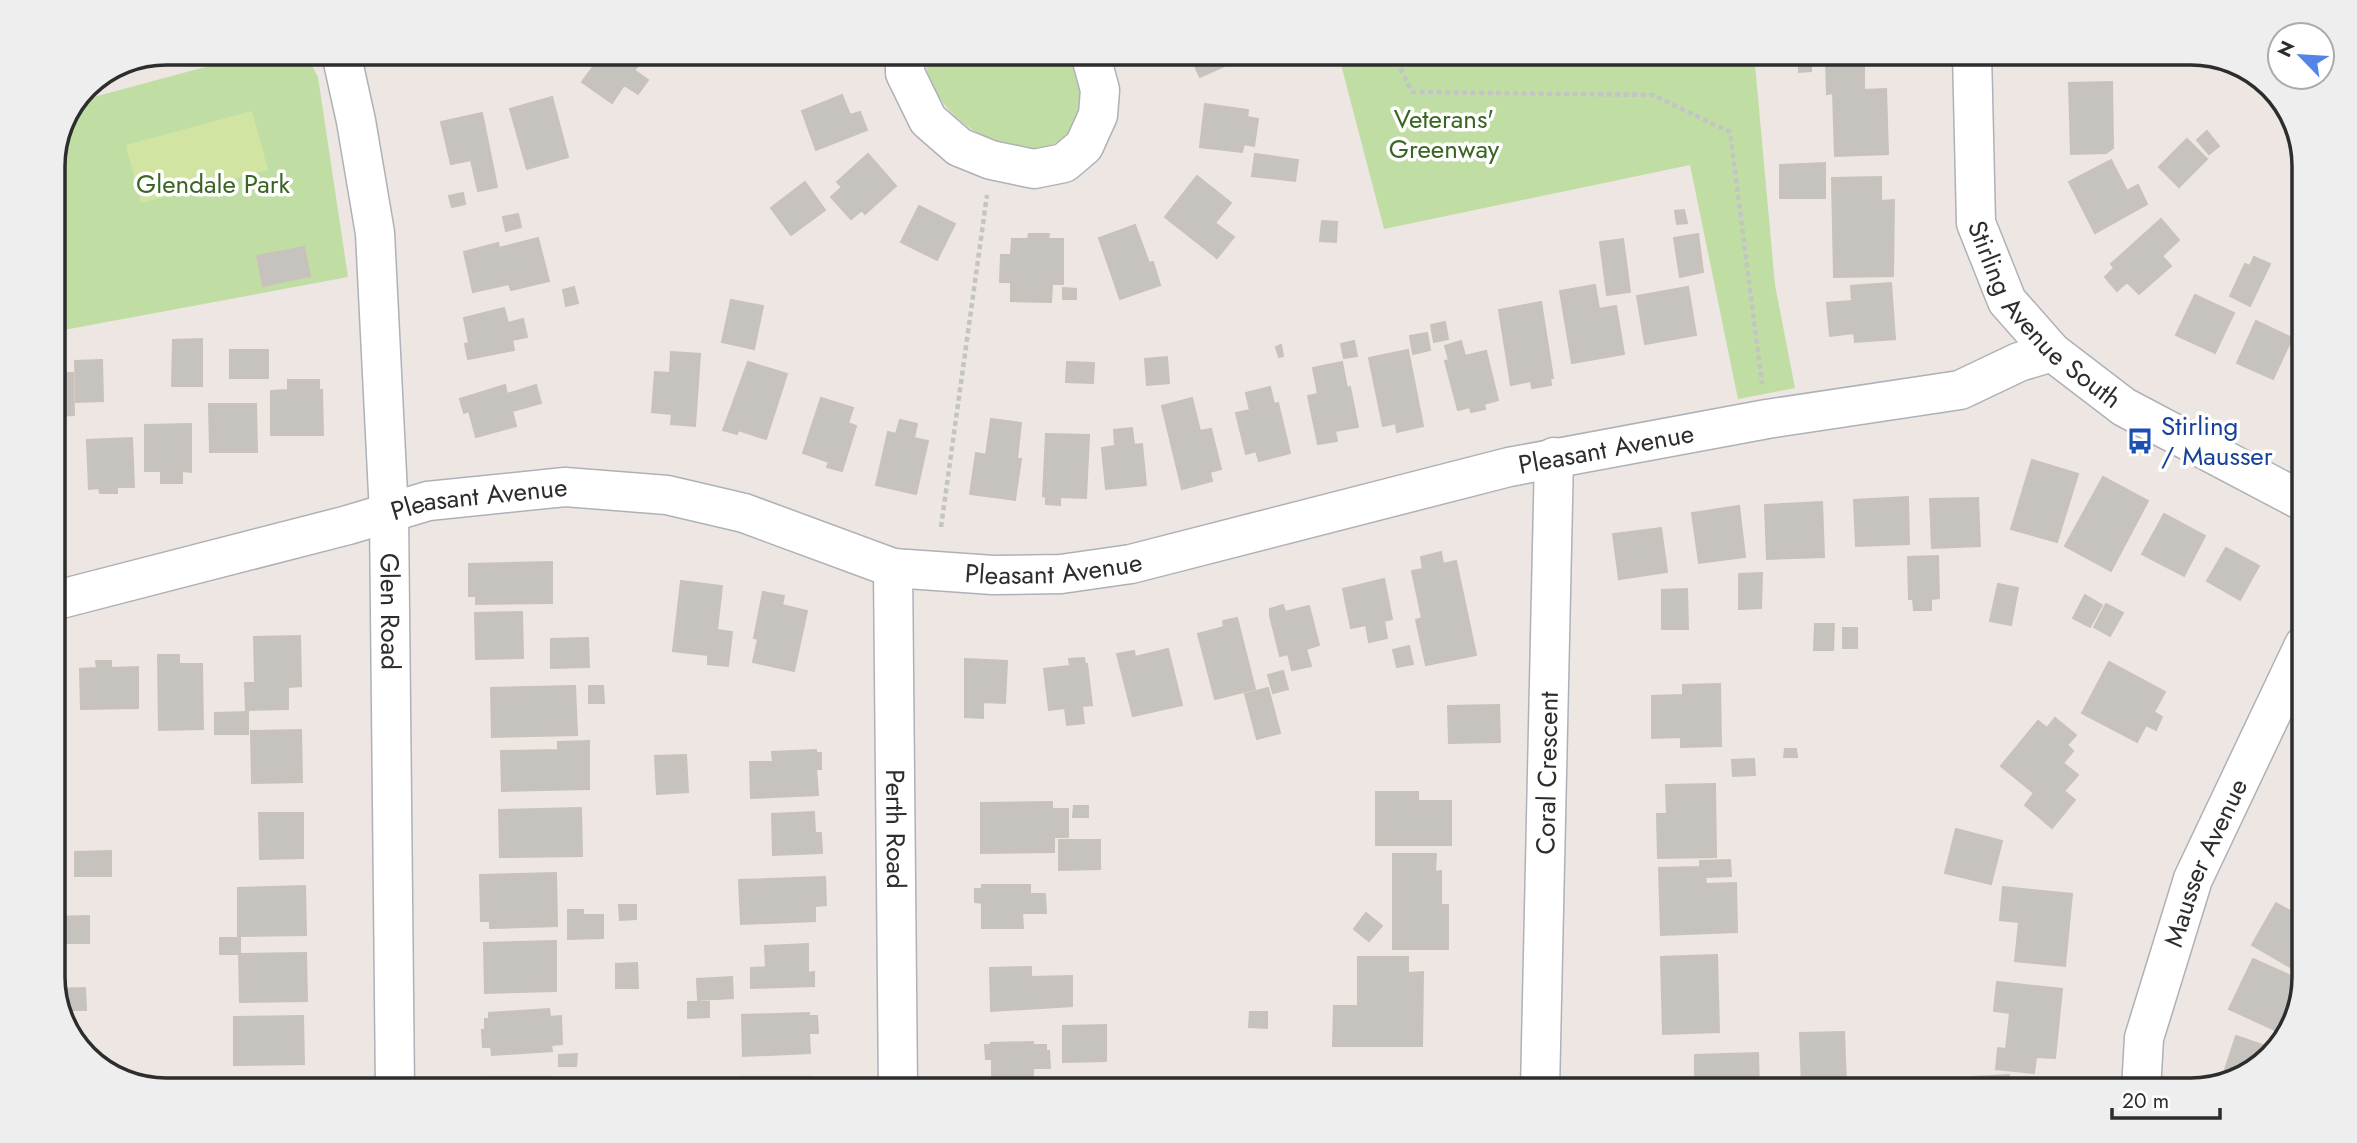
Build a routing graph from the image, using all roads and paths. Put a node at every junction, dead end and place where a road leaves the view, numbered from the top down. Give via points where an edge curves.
1 (351, 65) edge
2 (905, 65) edge
3 (1093, 65) edge
4 (1399, 65) edge
5 (1972, 65) edge
6 (991, 160) junction
7 (2052, 352) junction
8 (1767, 419) junction
9 (1554, 457) junction
10 (2292, 496) edge
11 (389, 514) junction
12 (941, 527) dead end
13 (893, 568) junction
14 (65, 598) edge
15 (2292, 670) edge
16 (396, 1078) edge
17 (898, 1078) edge
18 (1540, 1078) edge
19 (2142, 1078) edge

1 - 11 street, Glen Road via 375,233
2 - 6 street via 929,120 959,147
3 - 6 street via 1100,90 1098,116 1084,146 1064,163 1034,169
4 - 8 path via 1412,92 1653,95 1730,132
5 - 7 street, Stirling Avenue South via 1976,223 2007,301
6 - 12 path
7 - 8 street, Pleasant Avenue via 1960,390
7 - 10 street, Stirling Avenue South via 2124,407
8 - 9 street, Pleasant Avenue
9 - 13 street, Pleasant Avenue via 1131,564 1061,574
9 - 18 street, Coral Crescent
11 - 13 street, Pleasant Avenue via 428,501 565,487 667,495 744,513
11 - 14 street, Pleasant Avenue
11 - 16 street, Glen Road
13 - 17 street, Perth Road
15 - 19 street, Mausser Avenue via 2193,879 2144,1038

